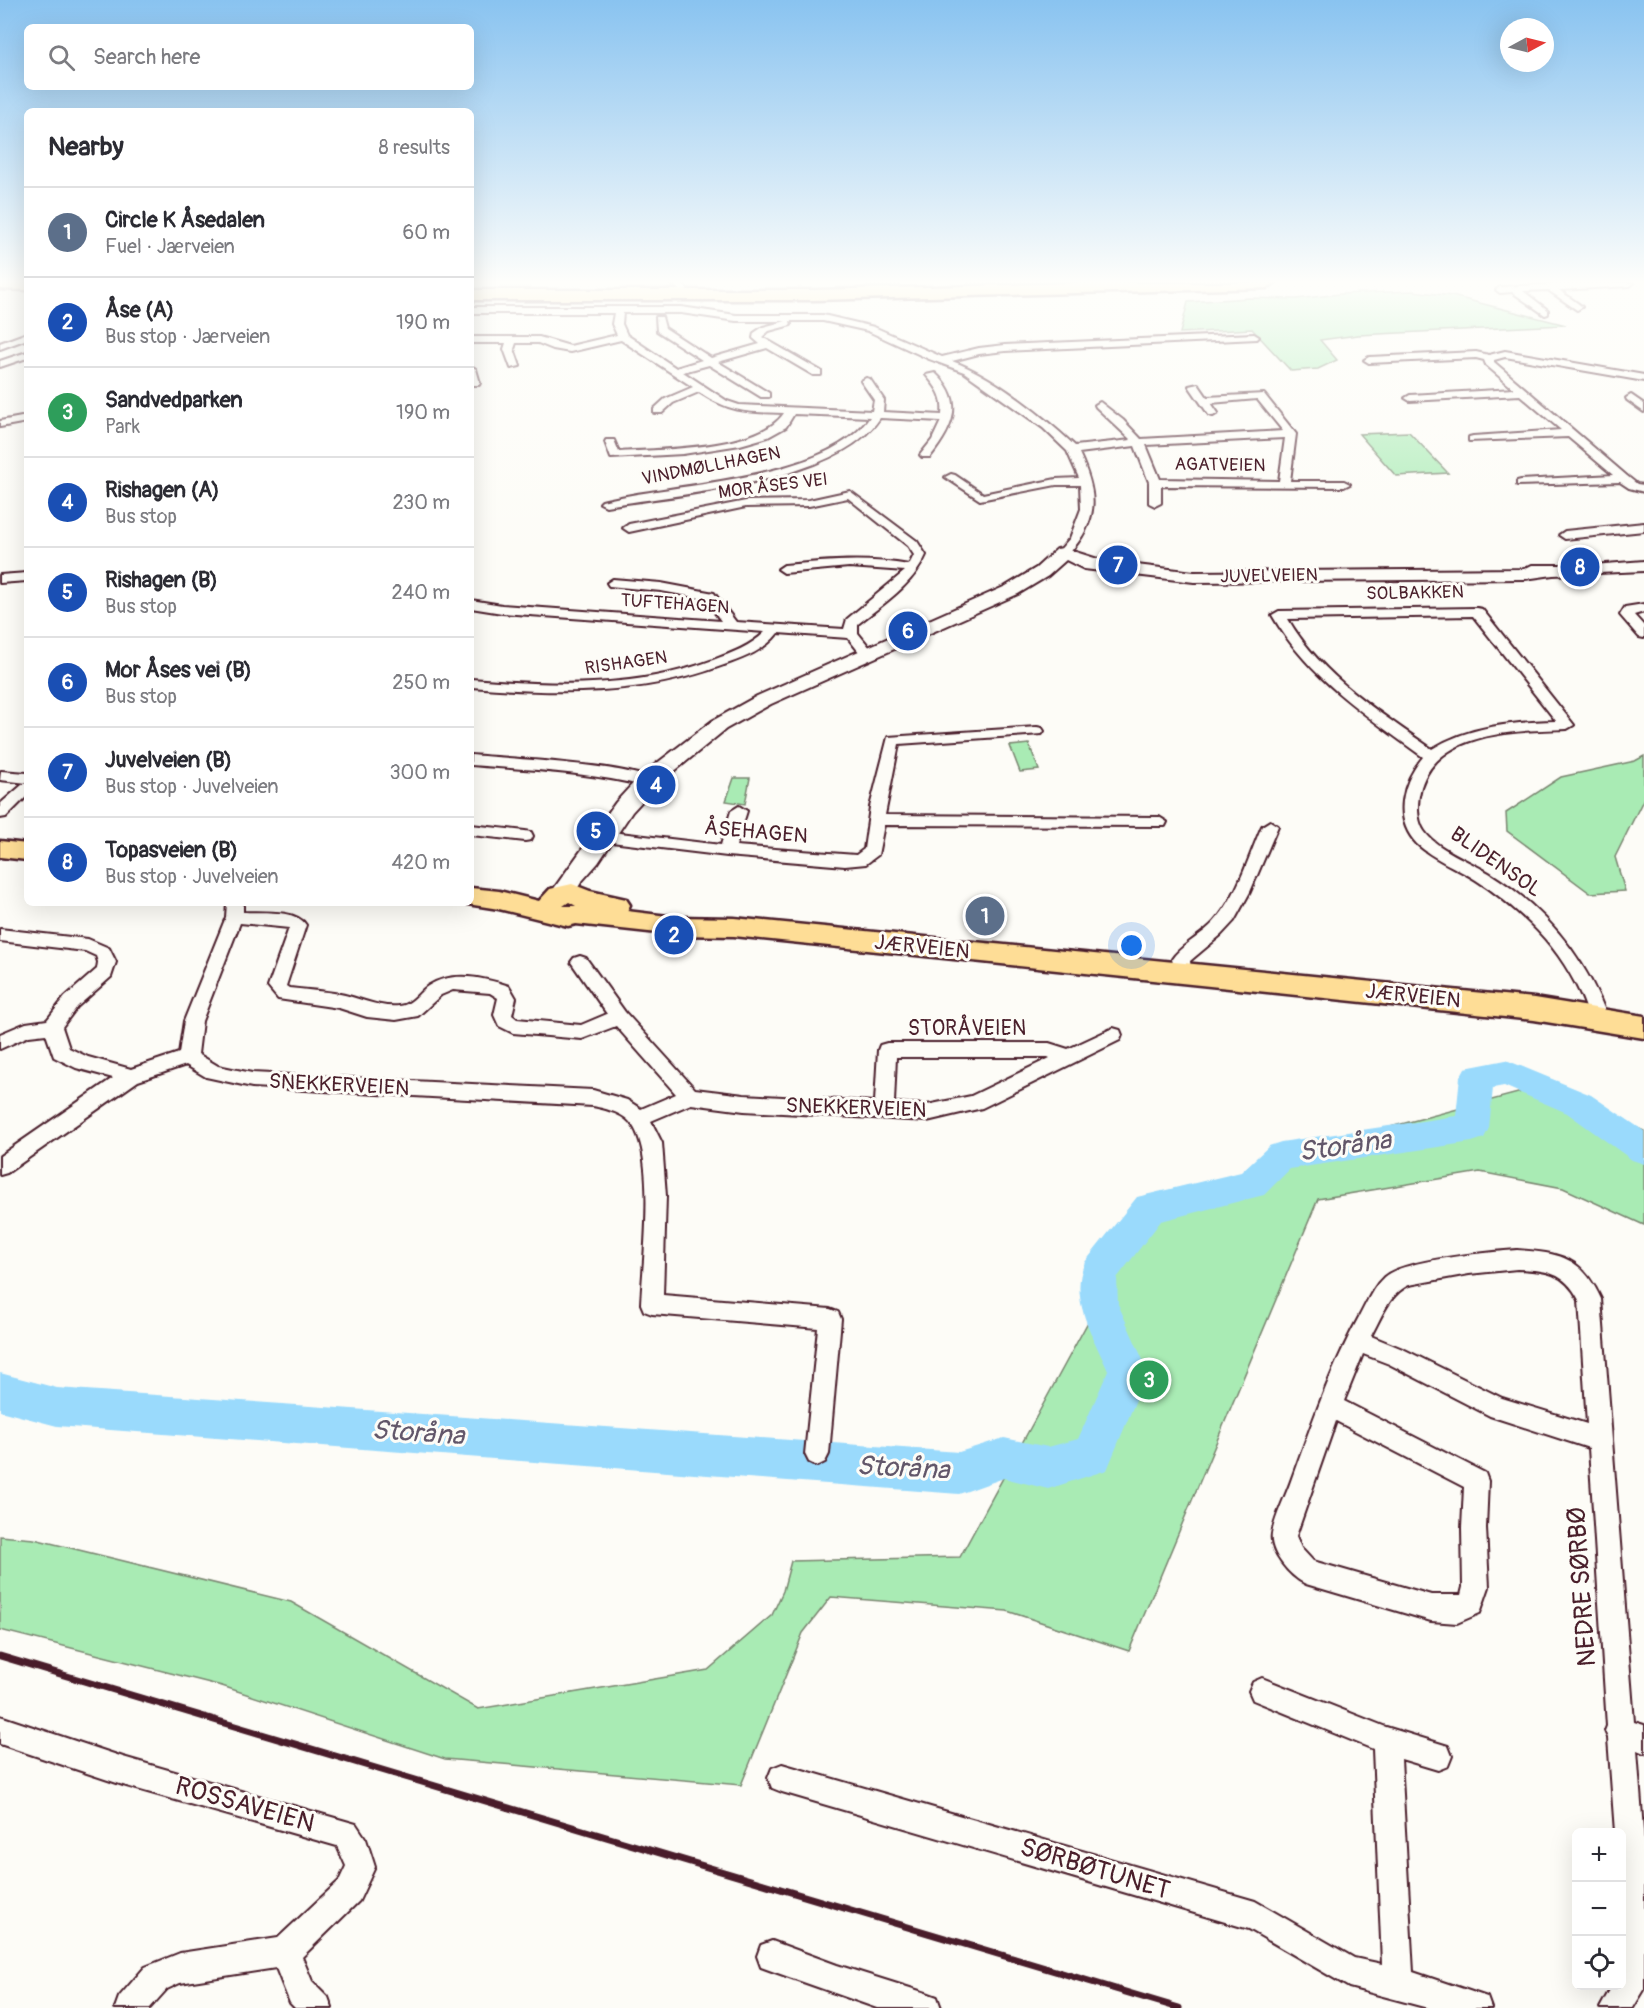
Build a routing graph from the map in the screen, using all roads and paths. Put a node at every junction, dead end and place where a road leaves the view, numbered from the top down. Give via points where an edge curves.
1 (683, 377) edge
2 (737, 377) edge
3 (933, 377) edge
4 (977, 377) edge
5 (1505, 377) edge
6 (474, 380) edge
7 (866, 381) dead end
8 (475, 383) dead end
9 (1194, 386) dead end
10 (700, 388) junction
11 (1523, 392) junction
12 (765, 394) dead end
13 (1410, 398) dead end
14 (1630, 398) dead end
15 (1204, 400) junction
16 (1100, 405) dead end
17 (1644, 409) edge
18 (658, 411) dead end
19 (790, 412) junction
20 (1213, 413) dead end
21 (877, 415) junction
22 (947, 418) junction
23 (24, 420) edge
24 (0, 424) edge
25 (1573, 433) junction
26 (1291, 435) junction
27 (1473, 439) dead end
28 (610, 442) dead end
29 (1141, 442) junction
30 (1072, 450) junction
31 (926, 455) dead end
32 (951, 477) dead end
33 (1623, 477) junction
34 (1086, 481) junction
35 (1155, 482) junction
36 (1521, 483) dead end
37 (1344, 484) dead end
38 (1284, 485) junction
39 (624, 488) dead end
40 (1644, 489) edge
41 (630, 499) junction
42 (606, 503) dead end
43 (1155, 503) dead end
44 (1644, 527) edge
45 (629, 528) dead end
46 (1565, 535) dead end
47 (1060, 557) junction
48 (1644, 566) edge
49 (784, 569) dead end
50 (913, 569) junction
51 (24, 577) edge
52 (0, 579) edge
53 (614, 583) dead end
54 (474, 604) edge
55 (1644, 608) edge
56 (732, 626) junction
57 (774, 630) junction
58 (852, 634) junction
59 (1644, 634) edge
60 (868, 654) junction
61 (474, 683) edge
62 (1037, 731) dead end
63 (1432, 756) junction
64 (474, 760) edge
65 (1, 776) edge
66 (24, 778) edge
67 (647, 782) junction
68 (24, 791) edge
69 (1410, 803) joint
70 (739, 811) dead end
71 (0, 813) edge
72 (877, 820) junction
73 (1159, 822) dead end
74 (1270, 826) dead end
75 (474, 830) edge
76 (525, 836) dead end
77 (603, 836) junction
78 (0, 849) edge
79 (727, 851) junction
80 (24, 852) edge
81 (474, 888) edge
82 (474, 897) edge
83 (569, 903) junction
84 (238, 908) edge
85 (0, 935) edge
86 (580, 962) dead end
87 (1182, 972) junction
88 (619, 1017) junction
89 (1599, 1018) junction
90 (53, 1026) junction
91 (1644, 1027) edge
92 (1113, 1035) dead end
93 (0, 1042) edge
94 (188, 1057) junction
95 (1069, 1058) junction
96 (131, 1076) junction
97 (690, 1096) junction
98 (885, 1110) junction
99 (639, 1118) junction
100 (0, 1167) edge
101 (1357, 1341) junction
102 (1330, 1407) junction
103 (1601, 1440) junction
104 (817, 1454) dead end
105 (1262, 1691) dead end
106 (0, 1730) edge
107 (1632, 1735) edge
108 (1386, 1741) junction
109 (1438, 1756) dead end
110 (782, 1778) dead end
111 (285, 1952) junction
112 (772, 1956) dead end
113 (1398, 1983) junction
114 (130, 2008) edge
115 (316, 2008) edge
116 (926, 2008) edge
117 (1476, 2008) edge
118 (1614, 2008) edge

1 - 10 street, VINDMØLLHAGEN
2 - 12 street
3 - 22 street via 944,388
4 - 30 street via 1047,426
5 - 11 street
6 - 8 street
7 - 21 street via 879,400
9 - 15 street
10 - 18 street via 669,401
10 - 19 street, VINDMØLLHAGEN via 723,404
11 - 13 street
11 - 25 street
14 - 17 street
15 - 20 street
15 - 26 street via 1260,396
16 - 29 street, AGATVEIEN
19 - 21 street, VINDMØLLHAGEN
19 - 28 street, VINDMØLLHAGEN via 779,427 740,442 615,459
21 - 22 street, VINDMØLLHAGEN
21 - 41 street, VINDMØLLHAGEN via 864,434 786,471
22 - 31 street via 938,441
23 - 24 street
25 - 27 street
25 - 33 street
26 - 29 street, AGATVEIEN
26 - 38 street, AGATVEIEN
29 - 30 street, AGATVEIEN
29 - 35 street, AGATVEIEN
30 - 34 street
32 - 34 street via 980,497 1045,484
33 - 36 street
33 - 40 street
34 - 47 street via 1083,524
35 - 38 street, AGATVEIEN
35 - 43 street, AGATVEIEN
37 - 38 street, AGATVEIEN
39 - 41 street
41 - 42 street, VINDMØLLHAGEN
44 - 46 street
45 - 50 street, MOR ÅSES VEI via 746,504 809,503 850,494 916,547 920,555
47 - 48 street, JUVELVEIEN via 1194,577 1526,574
47 - 60 street via 1012,590
49 - 50 street via 851,562
50 - 58 street via 852,622
51 - 52 street
53 - 56 street via 709,596
54 - 56 street, TUFTEHAGEN
55 - 59 street via 1629,610 1627,615
56 - 57 street, TUFTEHAGEN
57 - 58 street, TUFTEHAGEN
57 - 61 street, RISHAGEN via 760,645 719,663 638,684 553,689
58 - 60 street
60 - 67 street via 719,724
62 - 72 street, ÅSEHAGEN via 893,740
63 - 63 street, SOLBAKKEN via 1323,673 1279,615 1477,612 1567,724 1517,726 1463,737
63 - 69 street, SOLBAKKEN via 1412,785
64 - 67 street via 567,768
65 - 66 street
67 - 77 street
68 - 71 street
69 - 89 street, BLIDENSOL via 1410,814 1421,838 1505,890 1536,917 1593,997
70 - 79 street
72 - 73 street
72 - 79 street, ÅSEHAGEN via 872,851 860,860
74 - 87 street via 1232,911 1181,959
75 - 76 street
77 - 79 street, ÅSEHAGEN
77 - 83 street
78 - 80 main road
81 - 83 main road, JÆRVEIEN
82 - 83 main road, JÆRVEIEN
83 - 87 main road, JÆRVEIEN via 676,926 734,927
84 - 88 street via 298,925 278,982 277,987 284,994 396,1013 412,1011 442,986 460,983 503,991 507,998 503,1015 513,1026 582,1032
84 - 94 street via 193,1021
85 - 90 street via 88,945 103,952 105,972 71,1002
86 - 88 street
87 - 89 main road, JÆRVEIEN
88 - 97 street
89 - 91 main road, JÆRVEIEN
90 - 93 street via 26,1030
90 - 96 street via 61,1052 83,1063
92 - 95 street, SNEKKERVEIEN
94 - 96 street
94 - 99 street, SNEKKERVEIEN via 213,1072 252,1080 593,1098 620,1105
95 - 98 street, SNEKKERVEIEN via 975,1103 927,1113
95 - 98 street, STORÅVEIEN via 1049,1050 887,1050
96 - 100 street
97 - 98 street, SNEKKERVEIEN via 744,1103
97 - 99 street
99 - 104 street via 652,1143 656,1196 652,1304 830,1319
101 - 102 street, NEDRE SØRBØ
101 - 103 street via 1498,1408
101 - 103 street, NEDRE SØRBØ via 1380,1298 1393,1282 1406,1276 1517,1258 1556,1264 1576,1276 1590,1299
102 - 102 street, NEDRE SØRBØ via 1284,1536 1291,1556 1306,1570 1431,1608 1457,1610 1471,1604 1476,1587 1476,1481
103 - 107 street, NEDRE SØRBØ
105 - 108 street
106 - 111 street, ROSSAVEIEN via 123,1771 346,1834 361,1867 349,1890
107 - 118 street via 1637,1945 1631,1985
108 - 109 street
108 - 113 street
110 - 113 street, SØRBØTUNET via 1255,1916 1349,1972
111 - 114 street via 180,1968 156,1978
111 - 115 street via 301,1992
112 - 116 street
113 - 117 street, SØRBØTUNET

